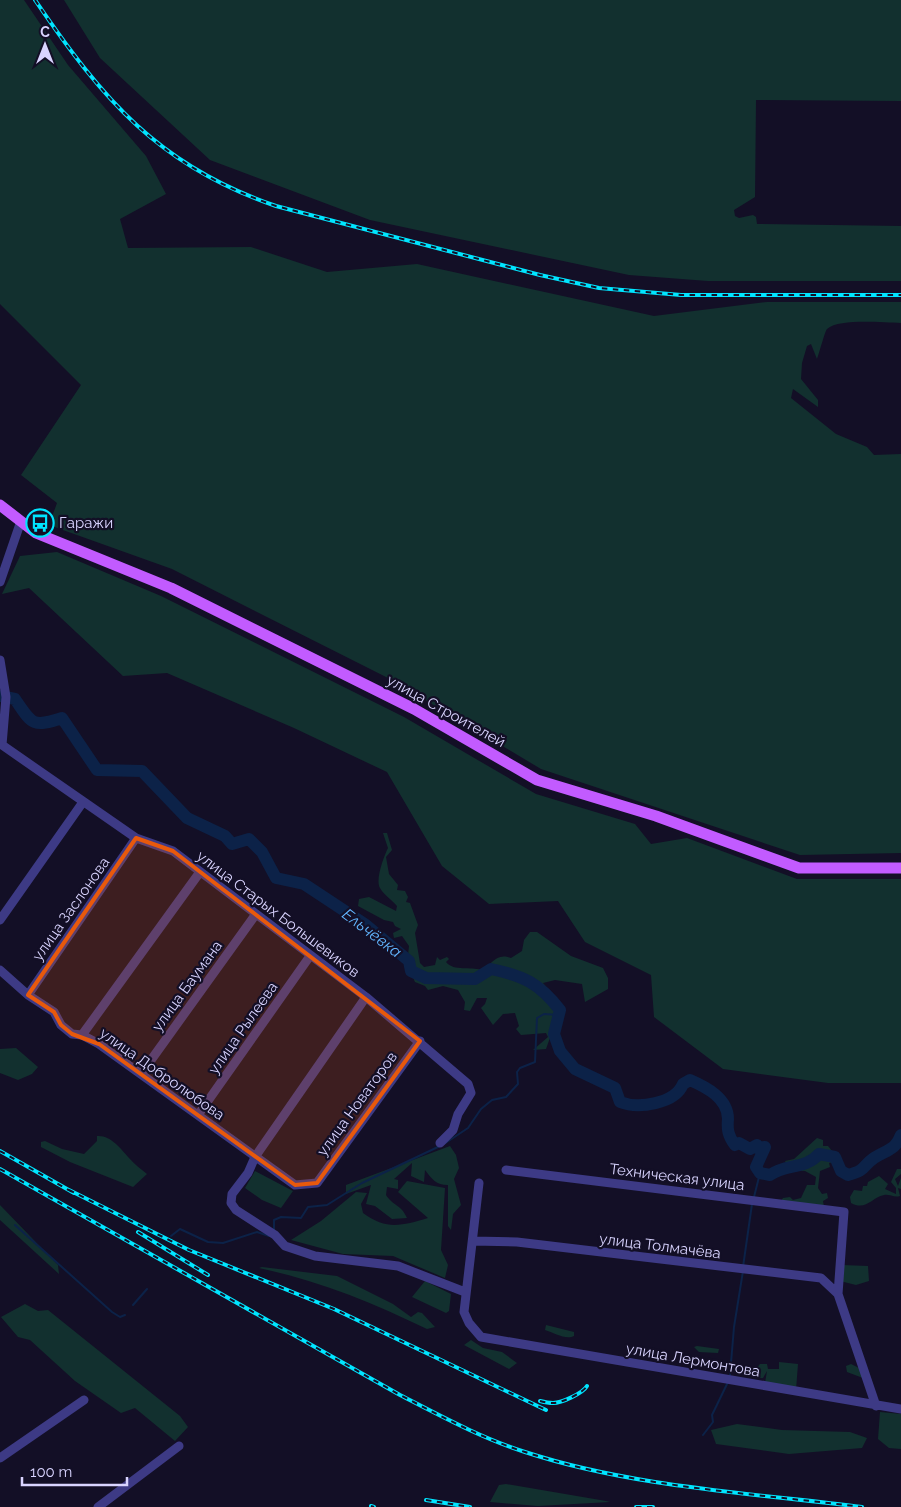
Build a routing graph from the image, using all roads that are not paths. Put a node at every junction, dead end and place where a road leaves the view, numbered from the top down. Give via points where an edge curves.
1 (0, 504) edge
2 (22, 521) junction
3 (0, 582) edge
4 (0, 660) edge
5 (83, 802) junction
6 (136, 838) junction
7 (901, 868) edge
8 (200, 872) junction
9 (256, 914) junction
10 (0, 920) edge
11 (310, 956) junction
12 (0, 970) edge
13 (28, 995) junction
14 (366, 997) junction
15 (82, 1036) junction
16 (420, 1041) junction
17 (142, 1074) junction
18 (198, 1115) junction
19 (440, 1143) dead end
20 (255, 1158) junction
21 (506, 1170) dead end
22 (317, 1183) joint
23 (479, 1183) dead end
24 (473, 1242) junction
25 (465, 1292) junction
26 (838, 1294) junction
27 (84, 1400) dead end
28 (876, 1406) junction
29 (901, 1409) edge
30 (179, 1446) dead end
31 (0, 1458) edge
32 (98, 1507) edge

1 - 2 main road, улица Строителей
2 - 3 street
2 - 7 main road, улица Строителей via 36,533 171,588 414,708 538,780 656,816 799,868
4 - 5 street, улица Старых Большевиков via 6,697 2,744
5 - 6 street, улица Старых Большевиков
5 - 10 street
6 - 8 street, улица Старых Большевиков via 173,851
6 - 13 street, улица Заслонова
8 - 9 street, улица Старых Большевиков
8 - 15 street
9 - 11 street, улица Старых Большевиков
9 - 17 street, улица Баумана
11 - 14 street, улица Старых Большевиков
11 - 18 street, улица Рылеева
12 - 13 street, улица Добролюбова
13 - 15 street, улица Добролюбова via 54,1012 61,1025 72,1034
14 - 16 street, улица Старых Большевиков
14 - 20 street
15 - 17 street, улица Добролюбова
16 - 19 street, улица Старых Большевиков via 471,1090 453,1130
16 - 22 street, улица Новаторов
17 - 18 street, улица Добролюбова
18 - 20 street, улица Добролюбова
20 - 22 street, улица Добролюбова via 295,1184
20 - 25 street via 232,1194 231,1203 285,1246 315,1256 398,1266
21 - 26 street, Техническая улица via 844,1212
23 - 24 street
24 - 25 street
24 - 26 street, улица Толмачёва via 517,1242 821,1278
25 - 28 street, улица Лермонтова via 465,1316 481,1337
26 - 28 street
27 - 31 street
28 - 29 street, улица Лермонтова
30 - 32 street

